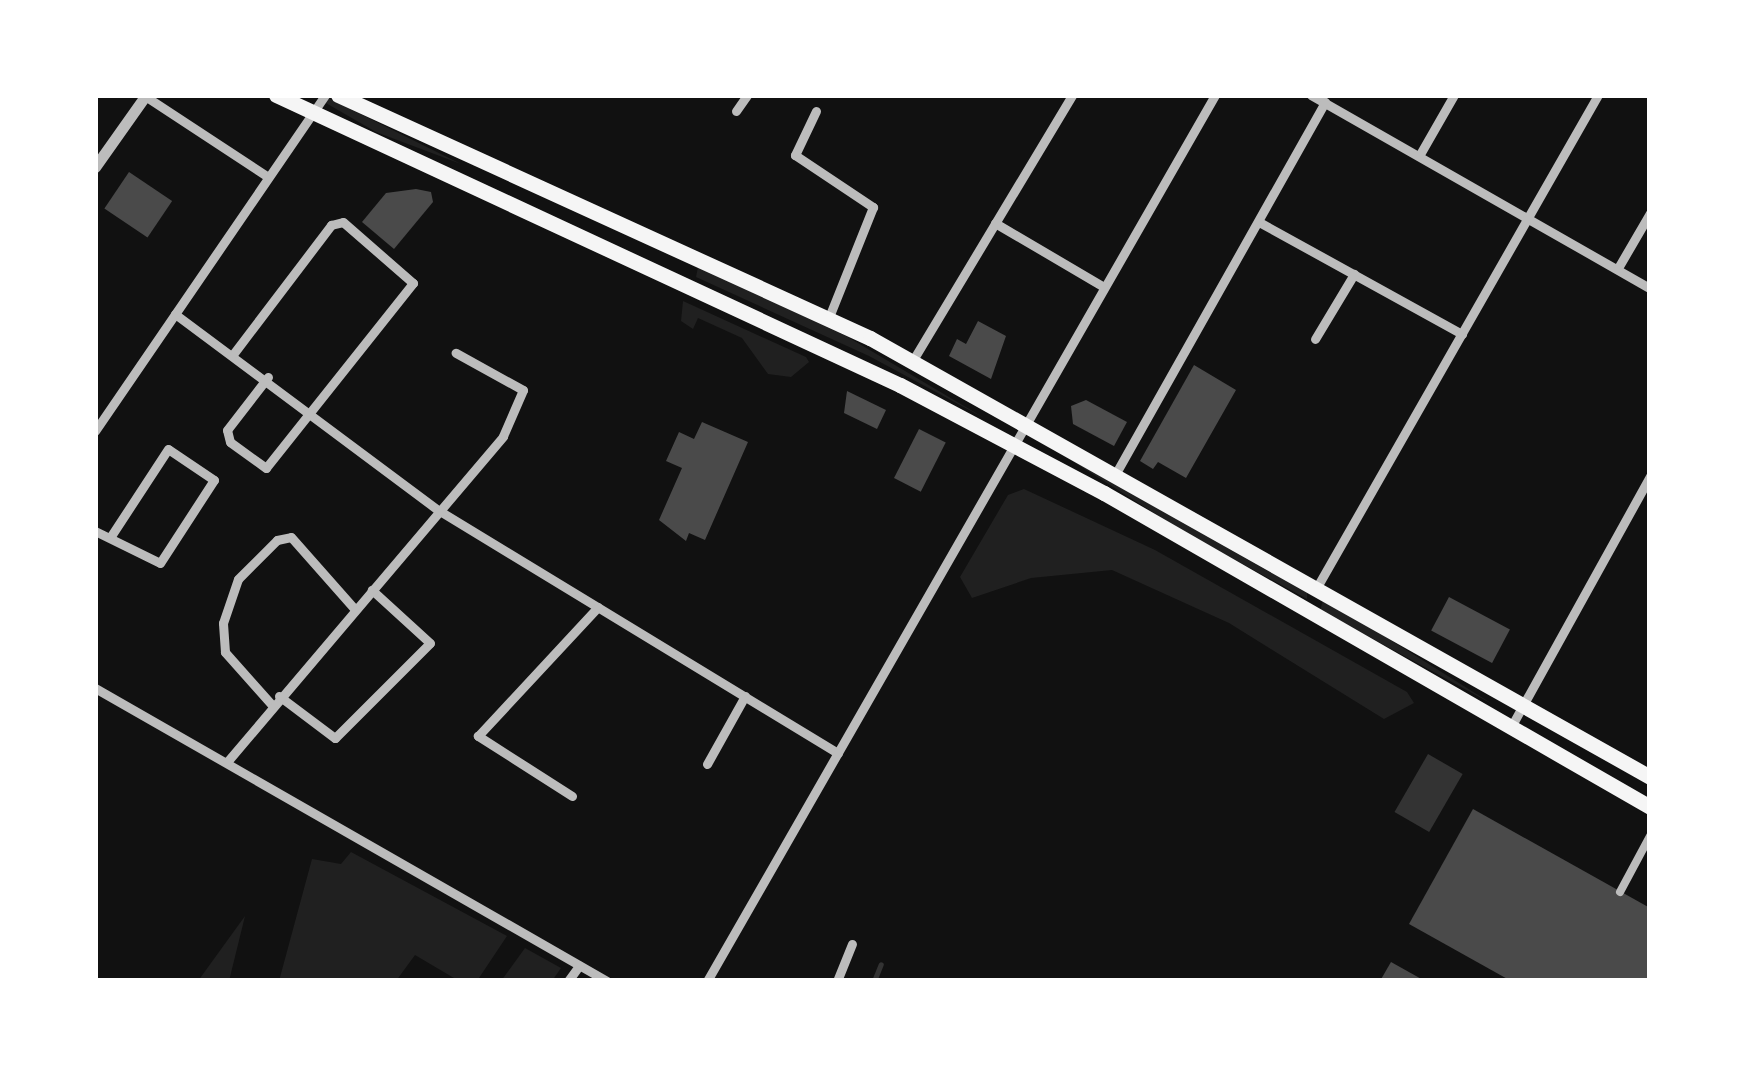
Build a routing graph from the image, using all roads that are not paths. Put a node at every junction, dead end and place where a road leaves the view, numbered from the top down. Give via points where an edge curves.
1 (276, 95) edge
2 (326, 95) edge
3 (338, 95) edge
4 (747, 95) edge
5 (1072, 95) edge
6 (1214, 95) edge
7 (1311, 95) edge
8 (1454, 95) edge
9 (1598, 95) edge
10 (145, 96) edge
11 (1325, 102) junction
12 (736, 111) dead end
13 (816, 111) dead end
14 (314, 112) junction
15 (1418, 156) junction
16 (95, 167) edge
17 (267, 176) junction
18 (1650, 213) edge
19 (1527, 217) junction
20 (995, 222) junction
21 (1259, 222) junction
22 (1618, 268) junction
23 (1354, 274) junction
24 (1104, 287) junction
25 (1650, 288) edge
26 (176, 314) junction
27 (829, 317) junction
28 (1462, 334) junction
29 (1316, 339) dead end
30 (234, 353) junction
31 (456, 353) dead end
32 (913, 360) junction
33 (268, 378) junction
34 (310, 410) junction
35 (1026, 422) junction
36 (95, 431) edge
37 (1014, 445) junction
38 (1116, 473) junction
39 (1650, 476) edge
40 (438, 510) junction
41 (95, 531) edge
42 (111, 536) junction
43 (1317, 587) junction
44 (372, 590) junction
45 (353, 607) junction
46 (598, 607) junction
47 (95, 688) edge
48 (279, 696) junction
49 (745, 696) junction
50 (272, 705) junction
51 (1522, 706) junction
52 (1510, 727) junction
53 (838, 752) junction
54 (227, 762) junction
55 (707, 764) dead end
56 (1650, 777) edge
57 (572, 796) dead end
58 (1650, 807) edge
59 (1650, 836) edge
60 (1620, 892) dead end
61 (852, 944) dead end
62 (579, 966) junction
63 (568, 981) edge
64 (606, 981) edge
65 (707, 981) edge
66 (837, 981) edge

1 - 14 main road
2 - 14 street
3 - 27 main road
4 - 12 street
5 - 20 street
6 - 24 street
7 - 11 street
8 - 15 street
9 - 19 street
10 - 16 street
10 - 17 street
11 - 15 street
11 - 21 street
13 - 27 street via 795,156 872,207
14 - 17 street
14 - 37 main road via 818,344
15 - 19 street
17 - 26 street
18 - 22 street
19 - 22 street
19 - 28 street
20 - 24 street
20 - 32 street
21 - 23 street
21 - 38 street
22 - 25 street
23 - 28 street
23 - 29 street
24 - 35 street
26 - 30 street
26 - 36 street
27 - 32 main road
28 - 43 street
30 - 33 street
30 - 34 street via 331,225 343,222 412,283
31 - 40 street via 520,384 523,398 503,436
32 - 35 main road
33 - 34 street
33 - 34 street via 227,430 230,442 266,468
34 - 40 street
35 - 37 street
35 - 38 main road
37 - 52 main road
37 - 53 street
38 - 43 main road
39 - 51 street
40 - 44 street
40 - 46 street
41 - 42 street
42 - 42 street via 160,564 214,480 168,449
43 - 51 main road
44 - 45 street
44 - 48 street via 430,644 335,738
45 - 48 street
45 - 50 street via 291,537 277,540 238,578 223,623 225,652
46 - 49 street
46 - 57 street via 478,736
47 - 54 street
48 - 50 street
49 - 53 street
49 - 55 street
50 - 54 street
51 - 52 street
51 - 56 main road
52 - 58 main road
53 - 65 street
54 - 62 street
59 - 60 street
61 - 66 street
62 - 63 street
62 - 64 street

